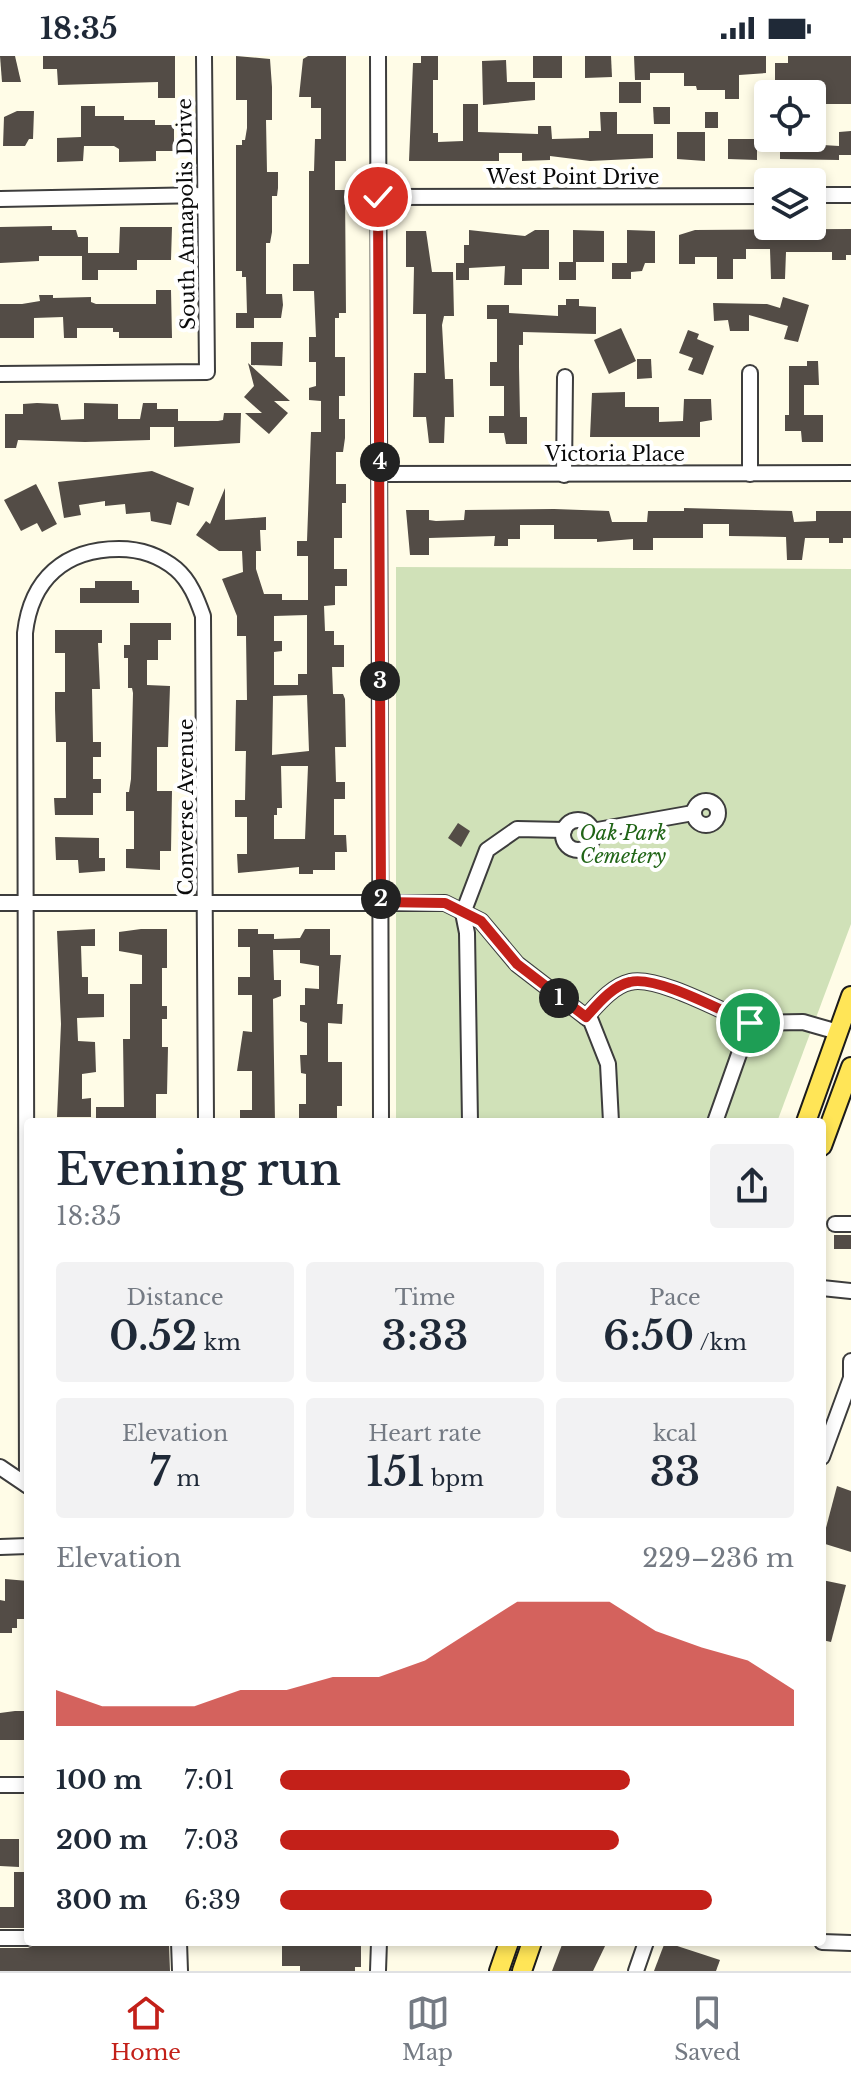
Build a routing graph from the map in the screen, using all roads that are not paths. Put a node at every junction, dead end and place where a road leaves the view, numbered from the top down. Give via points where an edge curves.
1 (204, 56) edge
2 (378, 56) edge
3 (205, 195) junction
4 (826, 195) edge
5 (851, 195) edge
6 (754, 196) edge
7 (378, 197) junction
8 (0, 199) edge
9 (750, 373) dead end
10 (0, 374) edge
11 (565, 377) dead end
12 (851, 473) edge
13 (380, 474) junction
14 (750, 474) junction
15 (564, 475) junction
16 (693, 813) dead end
17 (564, 830) junction
18 (592, 831) junction
19 (381, 902) junction
20 (0, 903) edge
21 (26, 903) junction
22 (206, 903) junction
23 (463, 913) junction
24 (851, 996) edge
25 (586, 1017) junction
26 (750, 1023) junction
27 (838, 1032) junction
28 (850, 1072) edge
29 (27, 1118) edge
30 (206, 1118) edge
31 (381, 1118) edge
32 (470, 1118) edge
33 (611, 1118) edge
34 (716, 1118) edge
35 (807, 1118) edge
36 (826, 1135) edge
37 (835, 1224) dead end
38 (851, 1224) edge
39 (826, 1288) edge
40 (851, 1291) edge
41 (851, 1361) edge
42 (826, 1446) edge
43 (0, 1467) edge
44 (24, 1482) edge
45 (24, 1546) edge
46 (0, 1547) edge
47 (0, 1785) edge
48 (24, 1785) edge
49 (0, 1938) edge
50 (24, 1938) edge
51 (826, 1942) edge
52 (851, 1943) edge
53 (179, 1946) edge
54 (379, 1946) edge
55 (508, 1946) edge
56 (531, 1946) edge
57 (645, 1946) edge
58 (180, 1971) edge
59 (378, 1971) edge
60 (499, 1971) edge
61 (522, 1971) edge
62 (636, 1971) edge

1 - 3 street, South Annapolis Drive
2 - 7 street
3 - 8 street
3 - 10 street, South Annapolis Drive via 207,372
4 - 5 street
6 - 7 street, West Point Drive
7 - 13 street
9 - 14 street
11 - 15 street
12 - 14 street, Victoria Place
13 - 15 street, Victoria Place
13 - 19 street
14 - 15 street, Victoria Place
16 - 18 street
17 - 18 street via 573,820 583,820
17 - 18 street via 565,844 573,850 590,844
17 - 23 street via 517,829 487,850
19 - 22 street
19 - 23 street via 445,903
19 - 31 street
20 - 21 street
21 - 22 street
21 - 22 street, Converse Avenue via 27,614 53,569 81,553 112,549 146,552 176,569 203,616
21 - 29 street
22 - 30 street, Converse Avenue
23 - 25 street via 481,921 517,964
23 - 32 street
24 - 27 main road
25 - 26 street via 605,996 630,982 650,983
25 - 33 street via 608,1064
26 - 27 street via 803,1022
26 - 34 street
27 - 35 main road
28 - 36 main road
37 - 38 street
39 - 40 street
41 - 42 street via 851,1378
43 - 44 street
45 - 46 street
47 - 48 street
49 - 50 street
51 - 52 street
53 - 58 street
54 - 59 street
55 - 60 main road
56 - 61 main road
57 - 62 street

